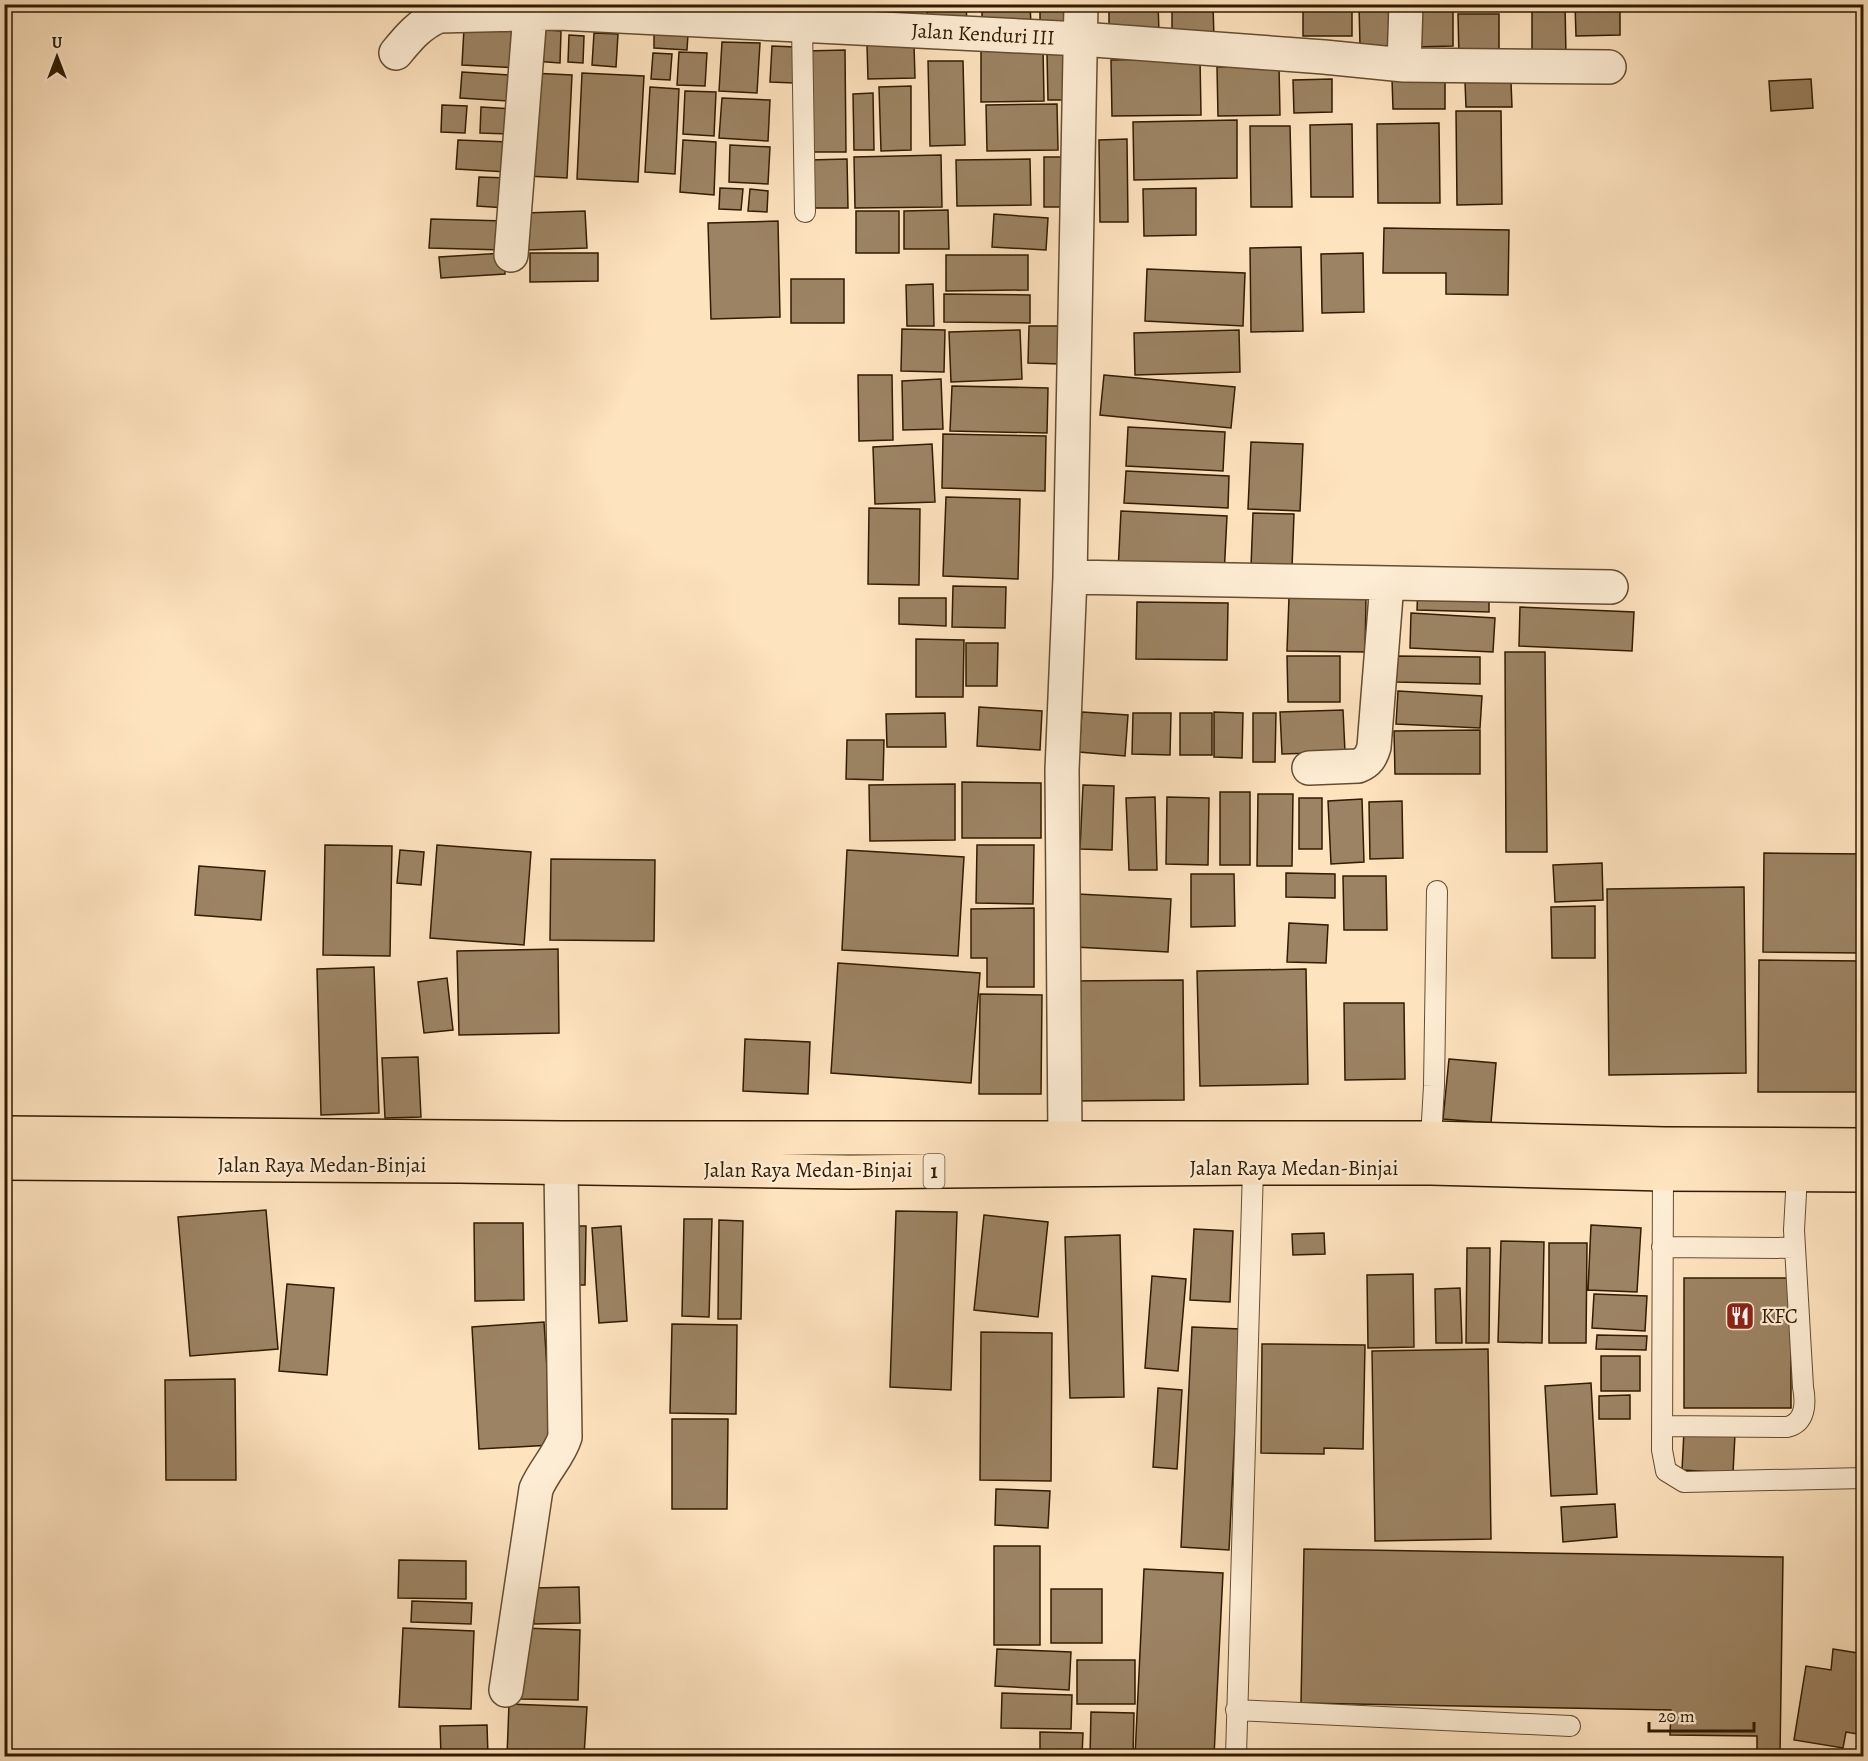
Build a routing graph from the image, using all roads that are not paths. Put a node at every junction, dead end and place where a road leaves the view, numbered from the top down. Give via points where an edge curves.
1 (1081, 4) edge
2 (1406, 4) edge
3 (530, 14) junction
4 (802, 25) junction
5 (1082, 39) junction
6 (396, 53) dead end
7 (1404, 65) junction
8 (1609, 67) dead end
9 (805, 212) dead end
10 (511, 255) dead end
11 (1070, 577) junction
12 (1387, 583) junction
13 (1611, 587) dead end
14 (1309, 768) dead end
15 (1437, 891) dead end
16 (4, 1133) edge
17 (1431, 1138) junction
18 (1065, 1139) junction
19 (1863, 1145) edge
20 (4, 1163) edge
21 (561, 1168) junction
22 (1252, 1168) junction
23 (1663, 1174) junction
24 (1797, 1175) junction
25 (1863, 1175) edge
26 (1662, 1247) junction
27 (1795, 1248) junction
28 (1662, 1426) junction
29 (1863, 1478) edge
30 (506, 1690) dead end
31 (1236, 1710) junction
32 (1570, 1726) dead end
33 (1236, 1756) edge

1 - 5 street
2 - 7 street
3 - 4 street, Jalan Kenduri III
3 - 6 street, Jalan Kenduri III via 439,16 425,22
3 - 10 street
4 - 5 street, Jalan Kenduri III
4 - 9 lane
5 - 7 street, Jalan Kenduri III
5 - 11 street
7 - 8 street, Jalan Kenduri III
11 - 12 street
11 - 18 street via 1062,770
12 - 13 street
12 - 14 street via 1371,756 1358,766
15 - 17 lane
16 - 18 highway, Jalan Raya Medan-Binjai / 1
17 - 18 highway, Jalan Raya Medan-Binjai / 1
17 - 19 highway, Jalan Raya Medan-Binjai / 1
20 - 21 highway, Jalan Raya Medan-Binjai / 1
21 - 22 highway, Jalan Raya Medan-Binjai / 1 via 850,1172
21 - 30 street via 565,1437 536,1489
22 - 23 highway, Jalan Raya Medan-Binjai / 1
22 - 31 lane
23 - 24 highway, Jalan Raya Medan-Binjai / 1
23 - 26 lane
24 - 25 highway, Jalan Raya Medan-Binjai / 1
24 - 27 lane
26 - 27 lane
26 - 28 lane
27 - 28 lane via 1805,1399 1802,1418 1787,1427
28 - 29 lane via 1662,1461 1666,1472 1684,1482
31 - 32 lane
31 - 33 lane

